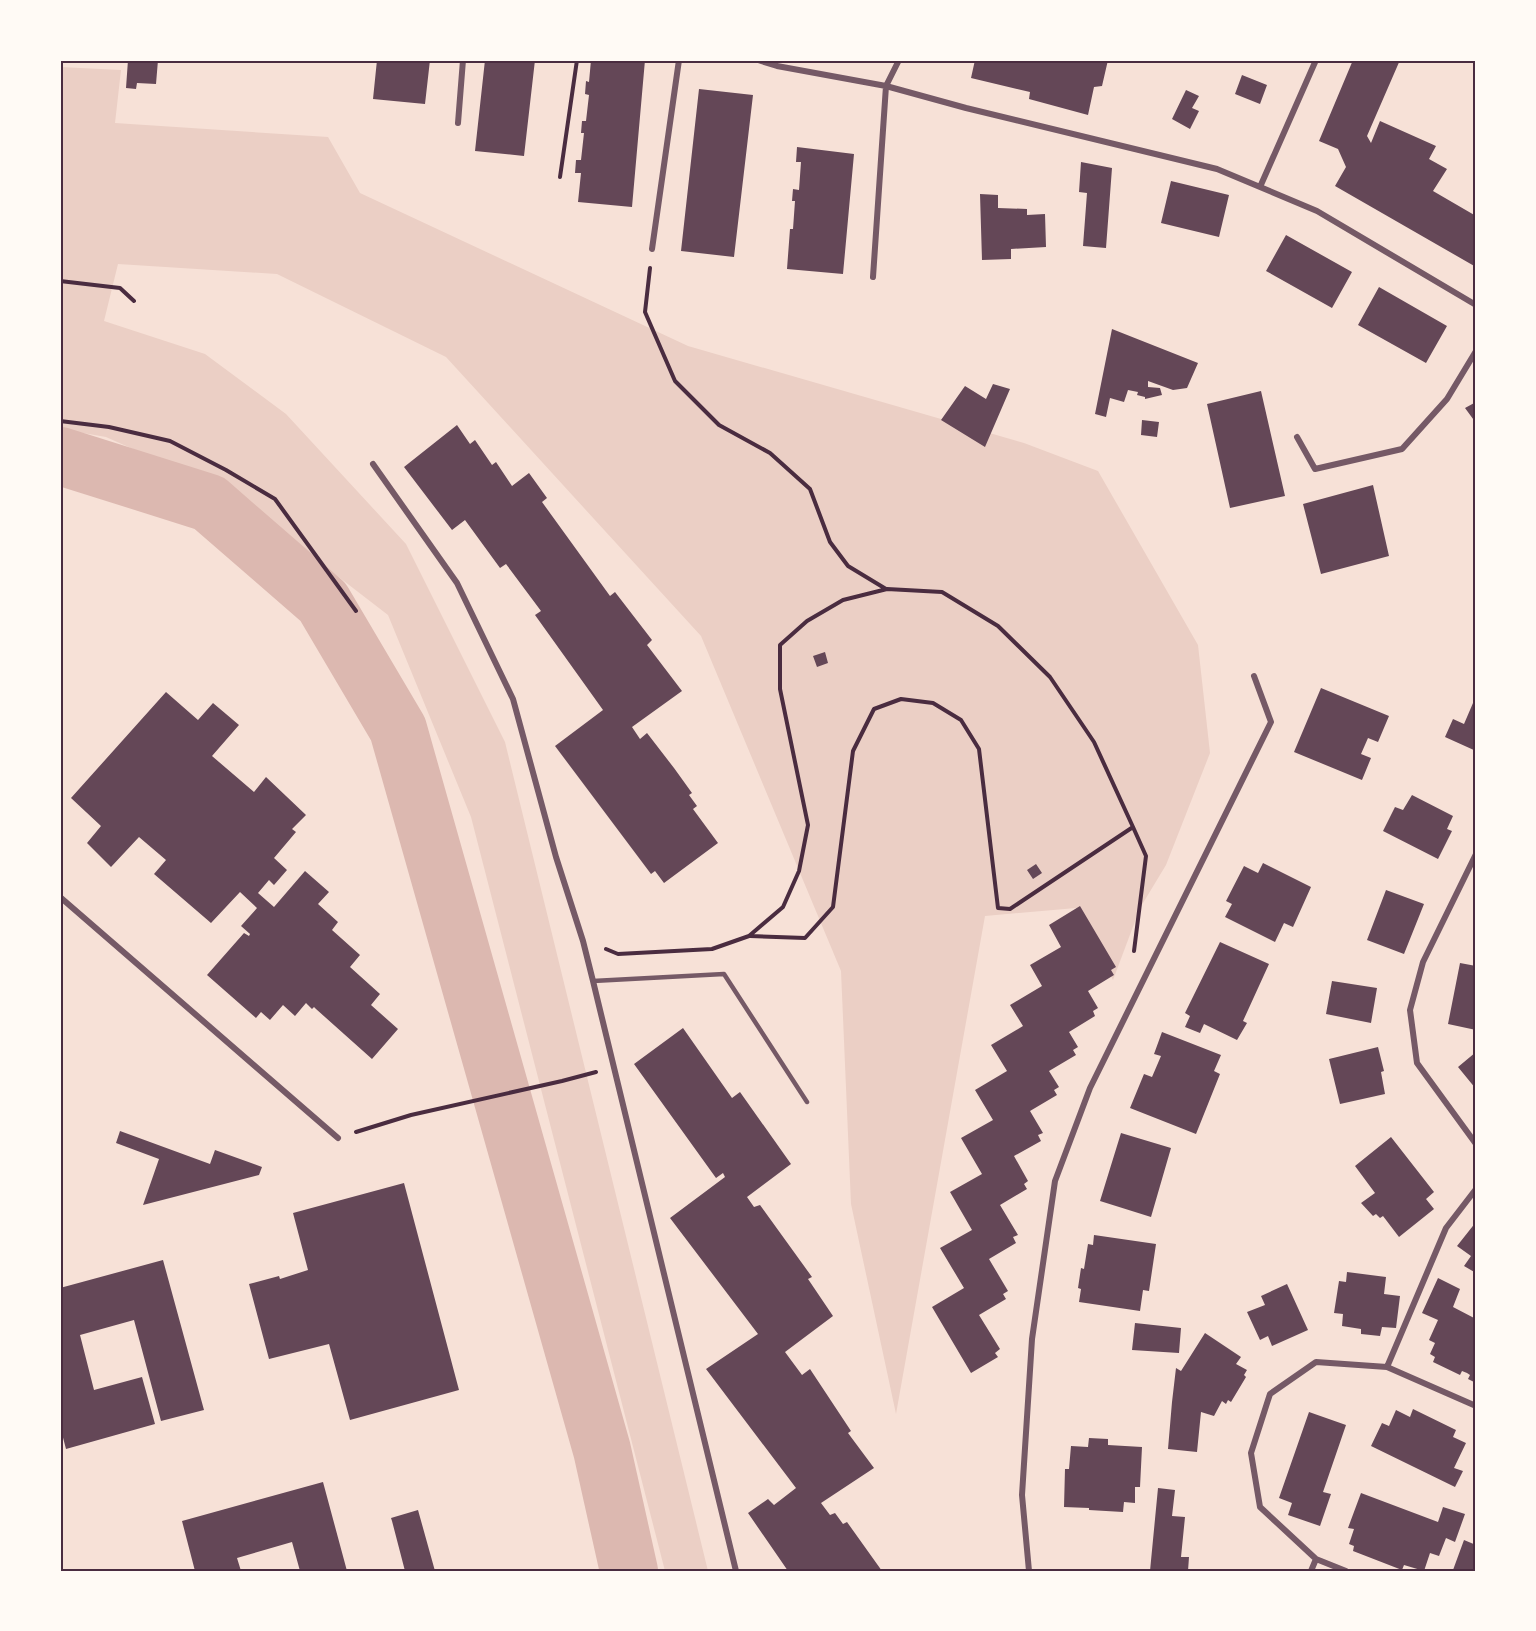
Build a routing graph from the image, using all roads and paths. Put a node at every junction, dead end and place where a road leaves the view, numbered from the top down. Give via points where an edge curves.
1 (463, 60) edge
2 (577, 60) edge
3 (679, 60) edge
4 (758, 60) edge
5 (899, 60) edge
6 (1316, 60) edge
7 (886, 86) junction
8 (458, 123) dead end
9 (560, 177) dead end
10 (1260, 187) junction
11 (652, 249) joint
12 (873, 277) dead end
13 (60, 281) edge
14 (134, 301) dead end
15 (1476, 305) edge
16 (1476, 351) edge
17 (60, 421) edge
18 (1297, 437) dead end
19 (373, 464) dead end
20 (887, 589) junction
21 (356, 611) dead end
22 (1254, 676) dead end
23 (1133, 827) junction
24 (1476, 854) edge
25 (60, 897) edge
26 (748, 936) junction
27 (583, 941) junction
28 (1145, 976) junction
29 (593, 981) junction
30 (614, 1067) junction
31 (807, 1102) dead end
32 (338, 1138) joint
33 (1476, 1144) edge
34 (1476, 1189) edge
35 (1387, 1367) junction
36 (1476, 1406) edge
37 (1316, 1559) junction
38 (736, 1571) edge
39 (1029, 1571) edge
40 (1311, 1571) edge
41 (1346, 1571) edge

1 - 8 street
2 - 9 path
3 - 11 street
4 - 7 street
5 - 7 street
6 - 10 street
7 - 10 street via 1217,169
7 - 12 street
10 - 15 street via 1317,211
11 - 20 path via 645,312 675,381 719,425 770,453 810,489 830,542 848,566
13 - 14 path via 120,288
16 - 18 street via 1447,399 1402,448 1315,469
17 - 21 path via 170,441 275,499
19 - 27 street via 457,583 513,699
20 - 23 path via 942,592 998,626 1050,677 1094,742
20 - 26 path via 843,600 807,621 780,645 780,688 808,825 799,871 783,907
22 - 28 street via 1271,722
23 - 26 path via 1010,909 998,908 979,749 961,720 933,703 901,699 874,709 853,751 833,907 806,938
23 - 28 path via 1146,856 1132,964
24 - 33 street via 1423,962 1410,1010 1417,1063
25 - 32 street
26 - 27 path via 712,949 618,954
27 - 29 street
28 - 39 street via 1090,1088 1054,1181 1032,1339 1022,1495
29 - 30 street
29 - 31 lane via 724,974
30 - 32 path via 411,1115
30 - 38 street
34 - 35 street via 1446,1228
35 - 36 street
35 - 37 street via 1316,1362 1270,1394 1251,1453 1260,1507
37 - 40 street
37 - 41 street

